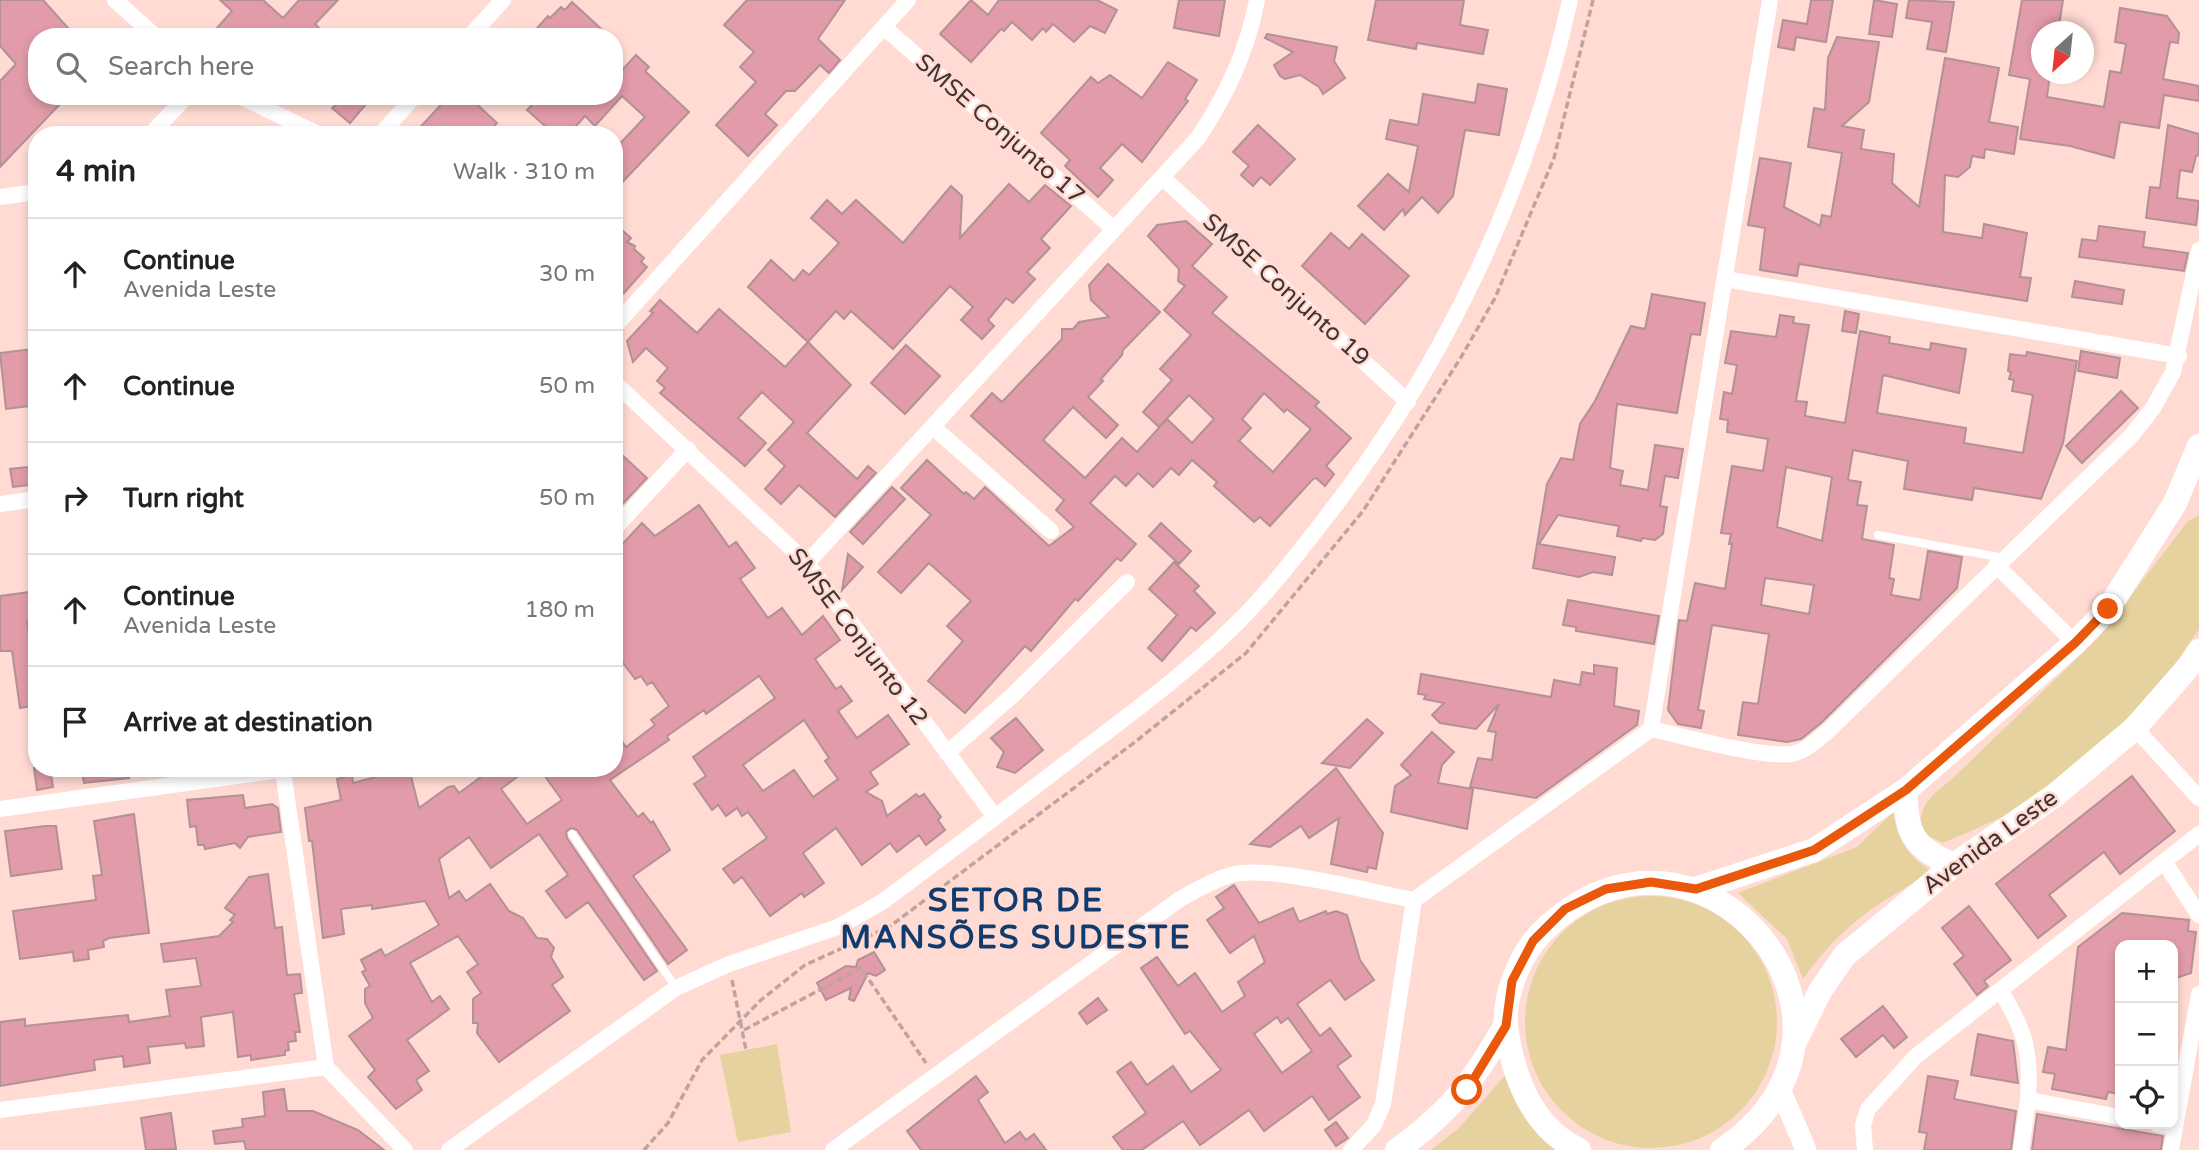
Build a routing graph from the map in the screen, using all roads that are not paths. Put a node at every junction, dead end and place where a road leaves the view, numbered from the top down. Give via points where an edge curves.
1 (115, 0) edge
2 (503, 0) edge
3 (908, 0) edge
4 (1257, 0) edge
5 (1570, 0) edge
6 (1770, 0) edge
7 (146, 28) edge
8 (477, 28) edge
9 (885, 28) junction
10 (178, 105) edge
11 (258, 105) edge
12 (407, 105) edge
13 (159, 126) edge
14 (301, 126) edge
15 (388, 126) edge
16 (1163, 178) junction
17 (28, 193) edge
18 (0, 197) edge
19 (1114, 229) junction
20 (2199, 250) edge
21 (1725, 279) junction
22 (623, 317) edge
23 (2179, 356) junction
24 (623, 391) edge
25 (1408, 402) junction
26 (933, 427) junction
27 (2199, 446) edge
28 (688, 449) junction
29 (28, 500) edge
30 (2187, 500) edge
31 (0, 504) edge
32 (623, 519) edge
33 (1051, 531) dead end
34 (1878, 535) dead end
35 (2000, 561) junction
36 (807, 563) junction
37 (1127, 582) dead end
38 (2075, 643) junction
39 (2199, 651) edge
40 (2134, 728) junction
41 (1651, 729) junction
42 (947, 753) junction
43 (236, 777) edge
44 (289, 777) edge
45 (1906, 790) junction
46 (2199, 798) edge
47 (0, 809) edge
48 (995, 817) junction
49 (572, 834) dead end
50 (2199, 834) edge
51 (2165, 863) junction
52 (1954, 865) junction
53 (1696, 889) junction
54 (1414, 900) junction
55 (2199, 915) edge
56 (676, 988) junction
57 (2001, 991) junction
58 (2199, 994) edge
59 (1506, 1026) junction
60 (1794, 1043) junction
61 (326, 1067) junction
62 (1781, 1091) junction
63 (2028, 1100) junction
64 (0, 1110) edge
65 (2178, 1110) edge
66 (2115, 1116) edge
67 (2175, 1129) edge
68 (405, 1150) edge
69 (449, 1150) edge
70 (833, 1150) edge
71 (1351, 1150) edge
72 (1396, 1150) edge
73 (1579, 1150) edge
74 (1722, 1150) edge
75 (1806, 1150) edge
76 (1865, 1150) edge
77 (2021, 1150) edge
78 (2171, 1150) edge

1 - 7 street
2 - 8 street
3 - 9 street
4 - 16 street via 1245,51 1226,96
5 - 25 street via 1542,111 1502,216 1455,319
6 - 21 street
9 - 19 street, SMSE Conjunto 17
9 - 22 street
10 - 13 street
11 - 14 street
12 - 15 street
16 - 19 street
16 - 25 street, SMSE Conjunto 19
17 - 18 street
19 - 26 street
20 - 23 street
21 - 23 street
21 - 41 street
23 - 35 street via 2153,408 2132,435
24 - 28 street, SMSE Conjunto 12
25 - 48 street via 1293,562 1233,627 1164,688
26 - 33 street
26 - 36 street
27 - 30 main road
28 - 32 street
28 - 36 street, SMSE Conjunto 12
29 - 31 street
30 - 38 main road via 2108,609
34 - 35 lane
35 - 38 street
35 - 41 street via 1807,748 1792,754 1768,753
36 - 42 street, SMSE Conjunto 12
37 - 42 street
38 - 45 main road
39 - 40 main road, Avenida Leste
40 - 46 street
40 - 52 main road, Avenida Leste via 2054,796
41 - 54 street
42 - 48 street, SMSE Conjunto 12
43 - 47 street
44 - 61 street
45 - 52 main road via 1911,836 1935,857
45 - 53 main road via 1814,850
48 - 56 street via 882,902 838,927 729,964
49 - 56 lane
50 - 51 street
51 - 55 street
51 - 57 street
52 - 60 main road, Avenida Leste via 1845,955
53 - 59 main road via 1651,882 1628,885 1606,889 1565,909 1533,941 1512,981
53 - 60 main road via 1739,912 1772,948 1792,994
54 - 70 street via 1307,880 1233,874 1180,899
54 - 71 street via 1383,1104 1374,1125
56 - 69 street
57 - 63 street via 2027,1042 2031,1062
57 - 76 street via 1883,1090 1868,1109 1863,1125
58 - 65 street
59 - 72 main road via 1467,1090
59 - 73 main road via 1513,1072 1535,1113
60 - 62 main road
61 - 64 street
61 - 68 street
62 - 74 main road via 1751,1131
62 - 75 main road
63 - 66 street
63 - 77 street
67 - 78 street

